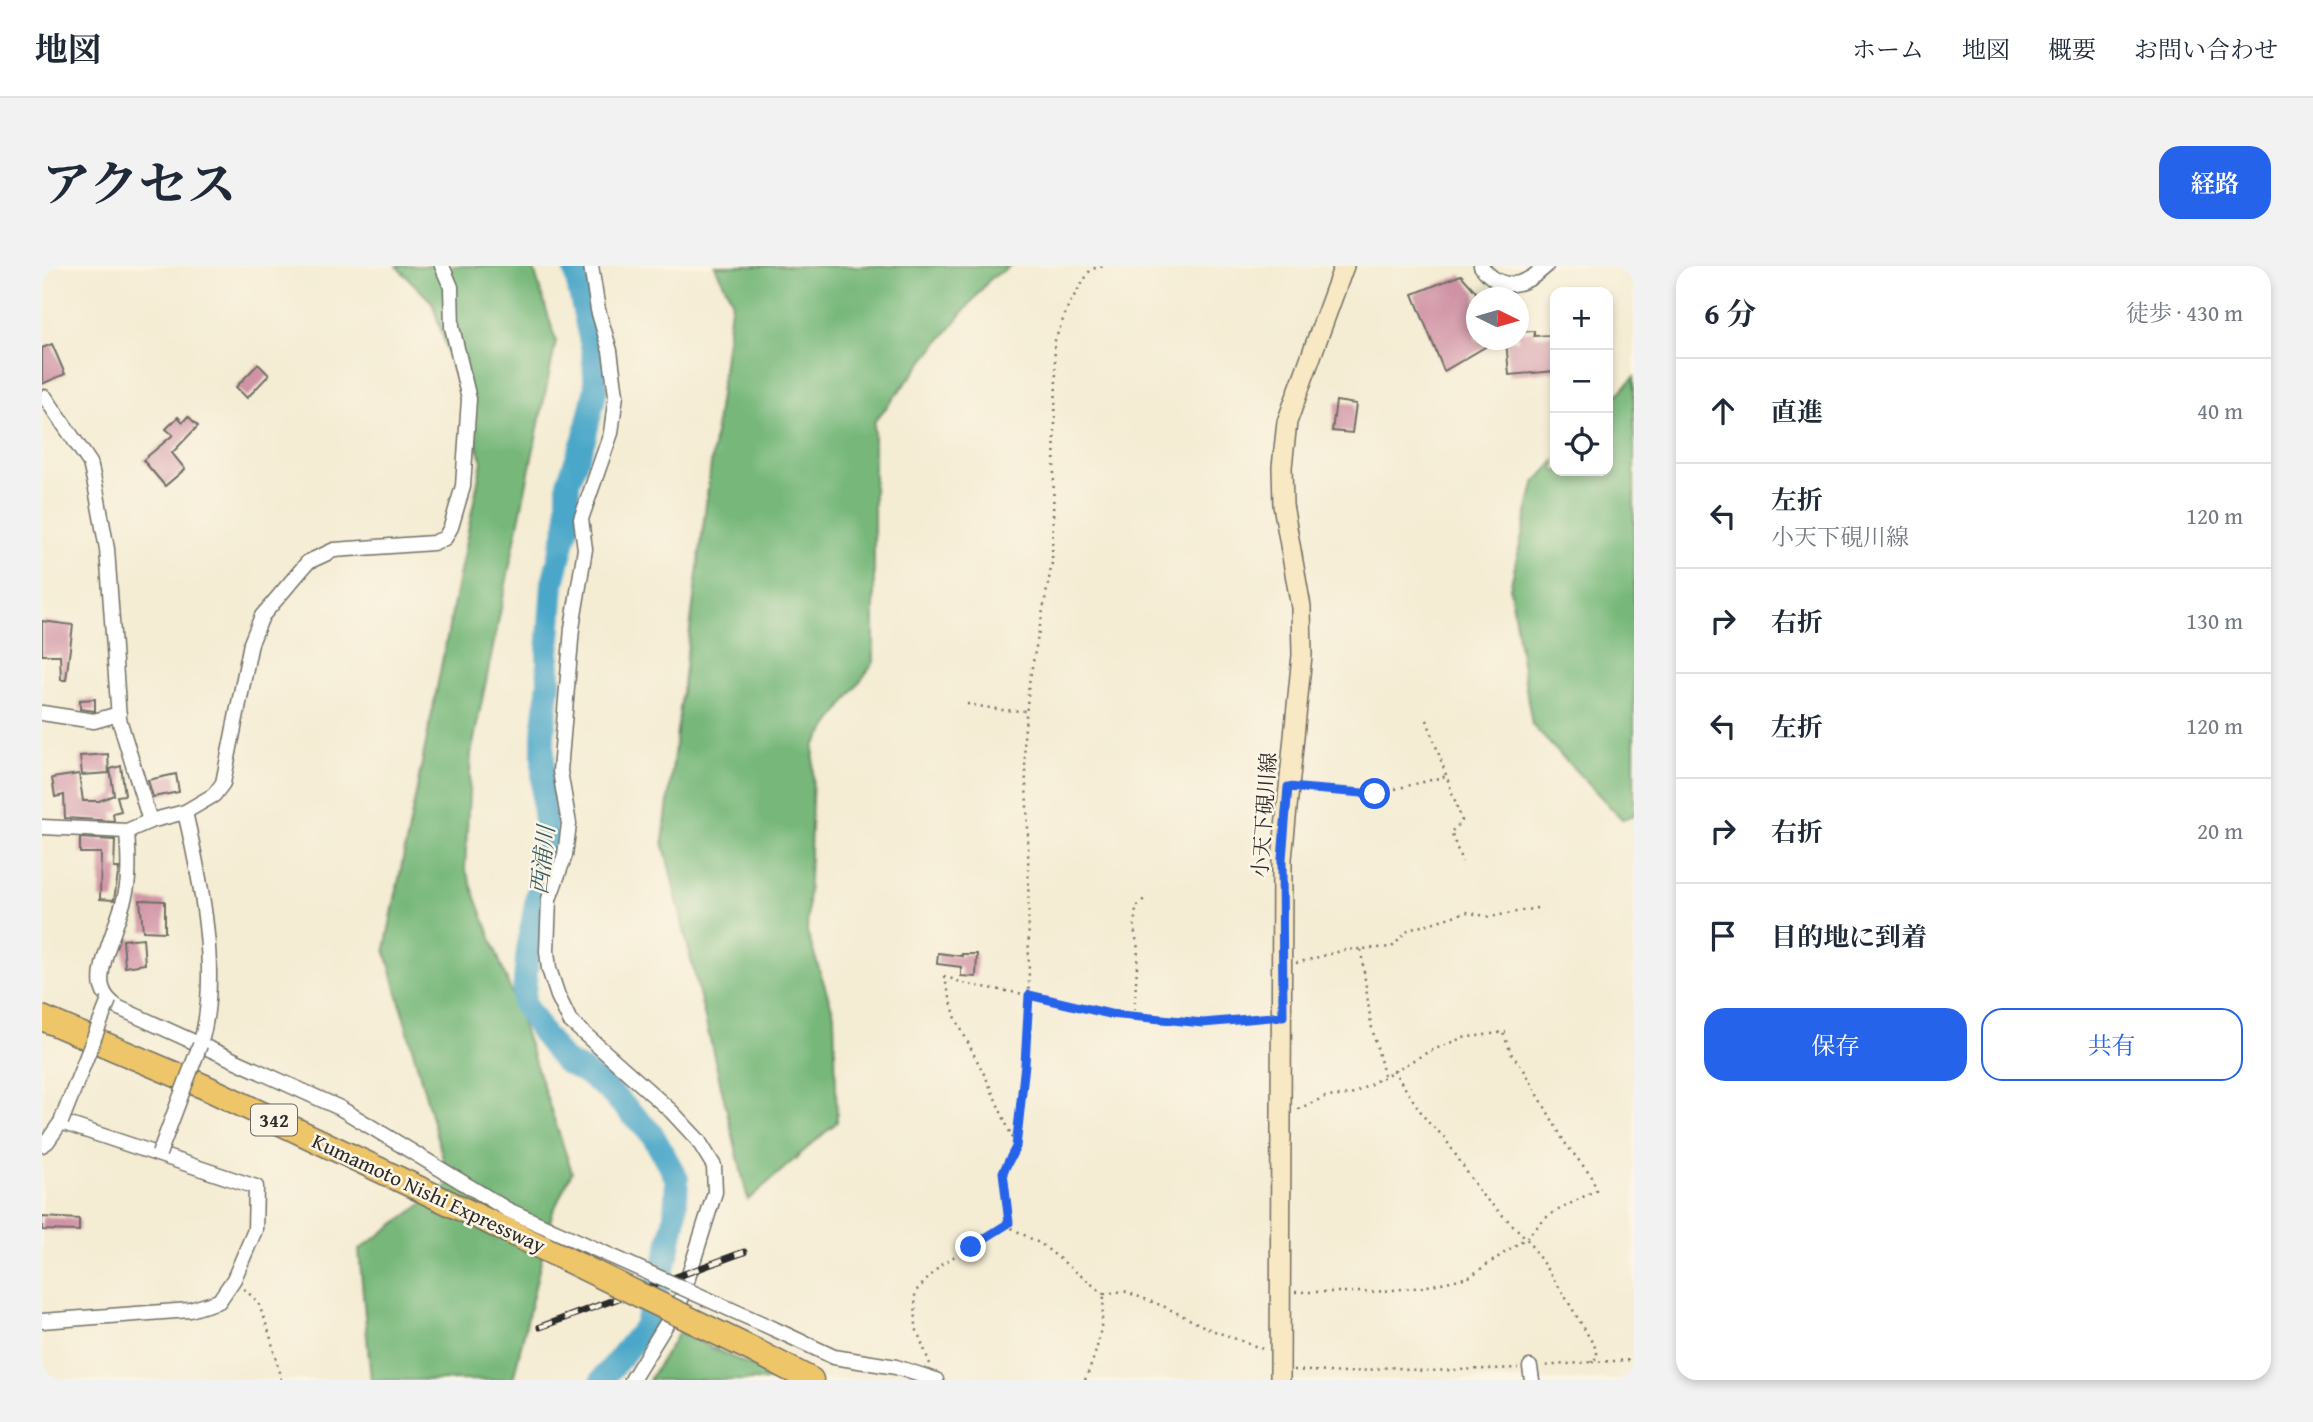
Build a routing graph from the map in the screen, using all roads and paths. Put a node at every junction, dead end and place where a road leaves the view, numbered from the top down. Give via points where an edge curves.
1 (442, 266) edge
2 (592, 266) edge
3 (1105, 266) edge
4 (1343, 266) edge
5 (1481, 266) edge
6 (1546, 266) edge
7 (45, 397) dead end
8 (967, 704) dead end
9 (1026, 711) junction
10 (42, 713) edge
11 (119, 714) junction
12 (1427, 720) dead end
13 (1447, 776) junction
14 (1288, 787) junction
15 (185, 812) junction
16 (150, 821) junction
17 (42, 827) edge
18 (127, 831) junction
19 (1462, 862) dead end
20 (1144, 899) dead end
21 (1542, 907) dead end
22 (1362, 950) junction
23 (1283, 965) junction
24 (1029, 995) junction
25 (109, 1000) junction
26 (1283, 1016) junction
27 (1134, 1017) junction
28 (42, 1018) edge
29 (200, 1045) junction
30 (1393, 1070) junction
31 (1384, 1075) junction
32 (1282, 1115) junction
33 (61, 1122) junction
34 (42, 1145) edge
35 (1016, 1147) junction
36 (159, 1154) junction
37 (506, 1219) junction
38 (1009, 1223) junction
39 (1526, 1238) junction
40 (234, 1279) junction
41 (1281, 1292) junction
42 (1104, 1294) junction
43 (42, 1321) edge
44 (1280, 1349) junction
45 (1634, 1360) edge
46 (1592, 1362) junction
47 (1531, 1374) edge
48 (1280, 1375) edge
49 (937, 1376) edge
50 (281, 1380) edge
51 (632, 1380) edge
52 (811, 1380) edge
53 (1086, 1380) edge

1 - 15 street via 451,287 452,327 469,399 463,486 451,527 445,538 433,543 334,550 308,562 262,616 251,643 223,783 215,795
2 - 51 street via 616,395 611,433 580,519 585,549 572,628 560,771 569,824 565,855 550,899 548,960 570,1021 698,1140 714,1166 715,1192 681,1300
3 - 9 path via 1091,269 1069,304 1054,343 1052,563
4 - 14 main road, 小天下硯川線 via 1287,422 1282,467 1283,505 1301,607 1302,655
5 - 6 street via 1501,284 1521,283
7 - 11 street via 90,463 107,549
8 - 9 path
9 - 24 path
10 - 11 street via 94,721
11 - 16 street
12 - 13 path
13 - 14 path via 1375,794
13 - 19 path via 1462,821 1451,832
14 - 23 main road, 小天下硯川線 via 1282,859
15 - 16 street
15 - 29 street via 198,869 207,946 208,1013
16 - 18 street
17 - 18 street
18 - 25 street via 127,886 101,977
20 - 27 path via 1136,908
21 - 22 path via 1490,917 1466,912 1409,930 1392,947
22 - 23 path
22 - 31 path via 1371,1024
23 - 26 main road, 小天下硯川線
24 - 27 path
24 - 35 path
24 - 35 path via 944,976 956,1019
25 - 29 street
25 - 33 street, bridge
26 - 27 path via 1203,1023
26 - 32 main road, 小天下硯川線
28 - 37 highway, Kumamoto Nishi Expressway / 342
29 - 36 street, bridge
29 - 37 street via 341,1108
30 - 31 path
30 - 39 path via 1482,1195
30 - 39 path via 1462,1038 1504,1033 1512,1055 1596,1190 1549,1214
31 - 32 path via 1351,1095 1325,1097
32 - 41 main road, 小天下硯川線
33 - 34 street
33 - 36 street
35 - 38 path via 1003,1172
36 - 40 street via 256,1187 256,1230
37 - 49 street, bridge via 834,1357
37 - 52 highway, Kumamoto Nishi Expressway / 342, bridge
38 - 42 path
38 - 49 path via 942,1264 915,1292 916,1328
39 - 41 path via 1469,1277 1373,1292
39 - 46 path via 1595,1347 1598,1356
40 - 43 street via 219,1300 190,1310
40 - 50 path via 258,1302
41 - 44 main road, 小天下硯川線
42 - 44 path via 1124,1291 1255,1347
42 - 53 path via 1097,1353
44 - 48 main road, 小天下硯川線
45 - 46 path
46 - 47 path
47 - 48 path via 1390,1367

